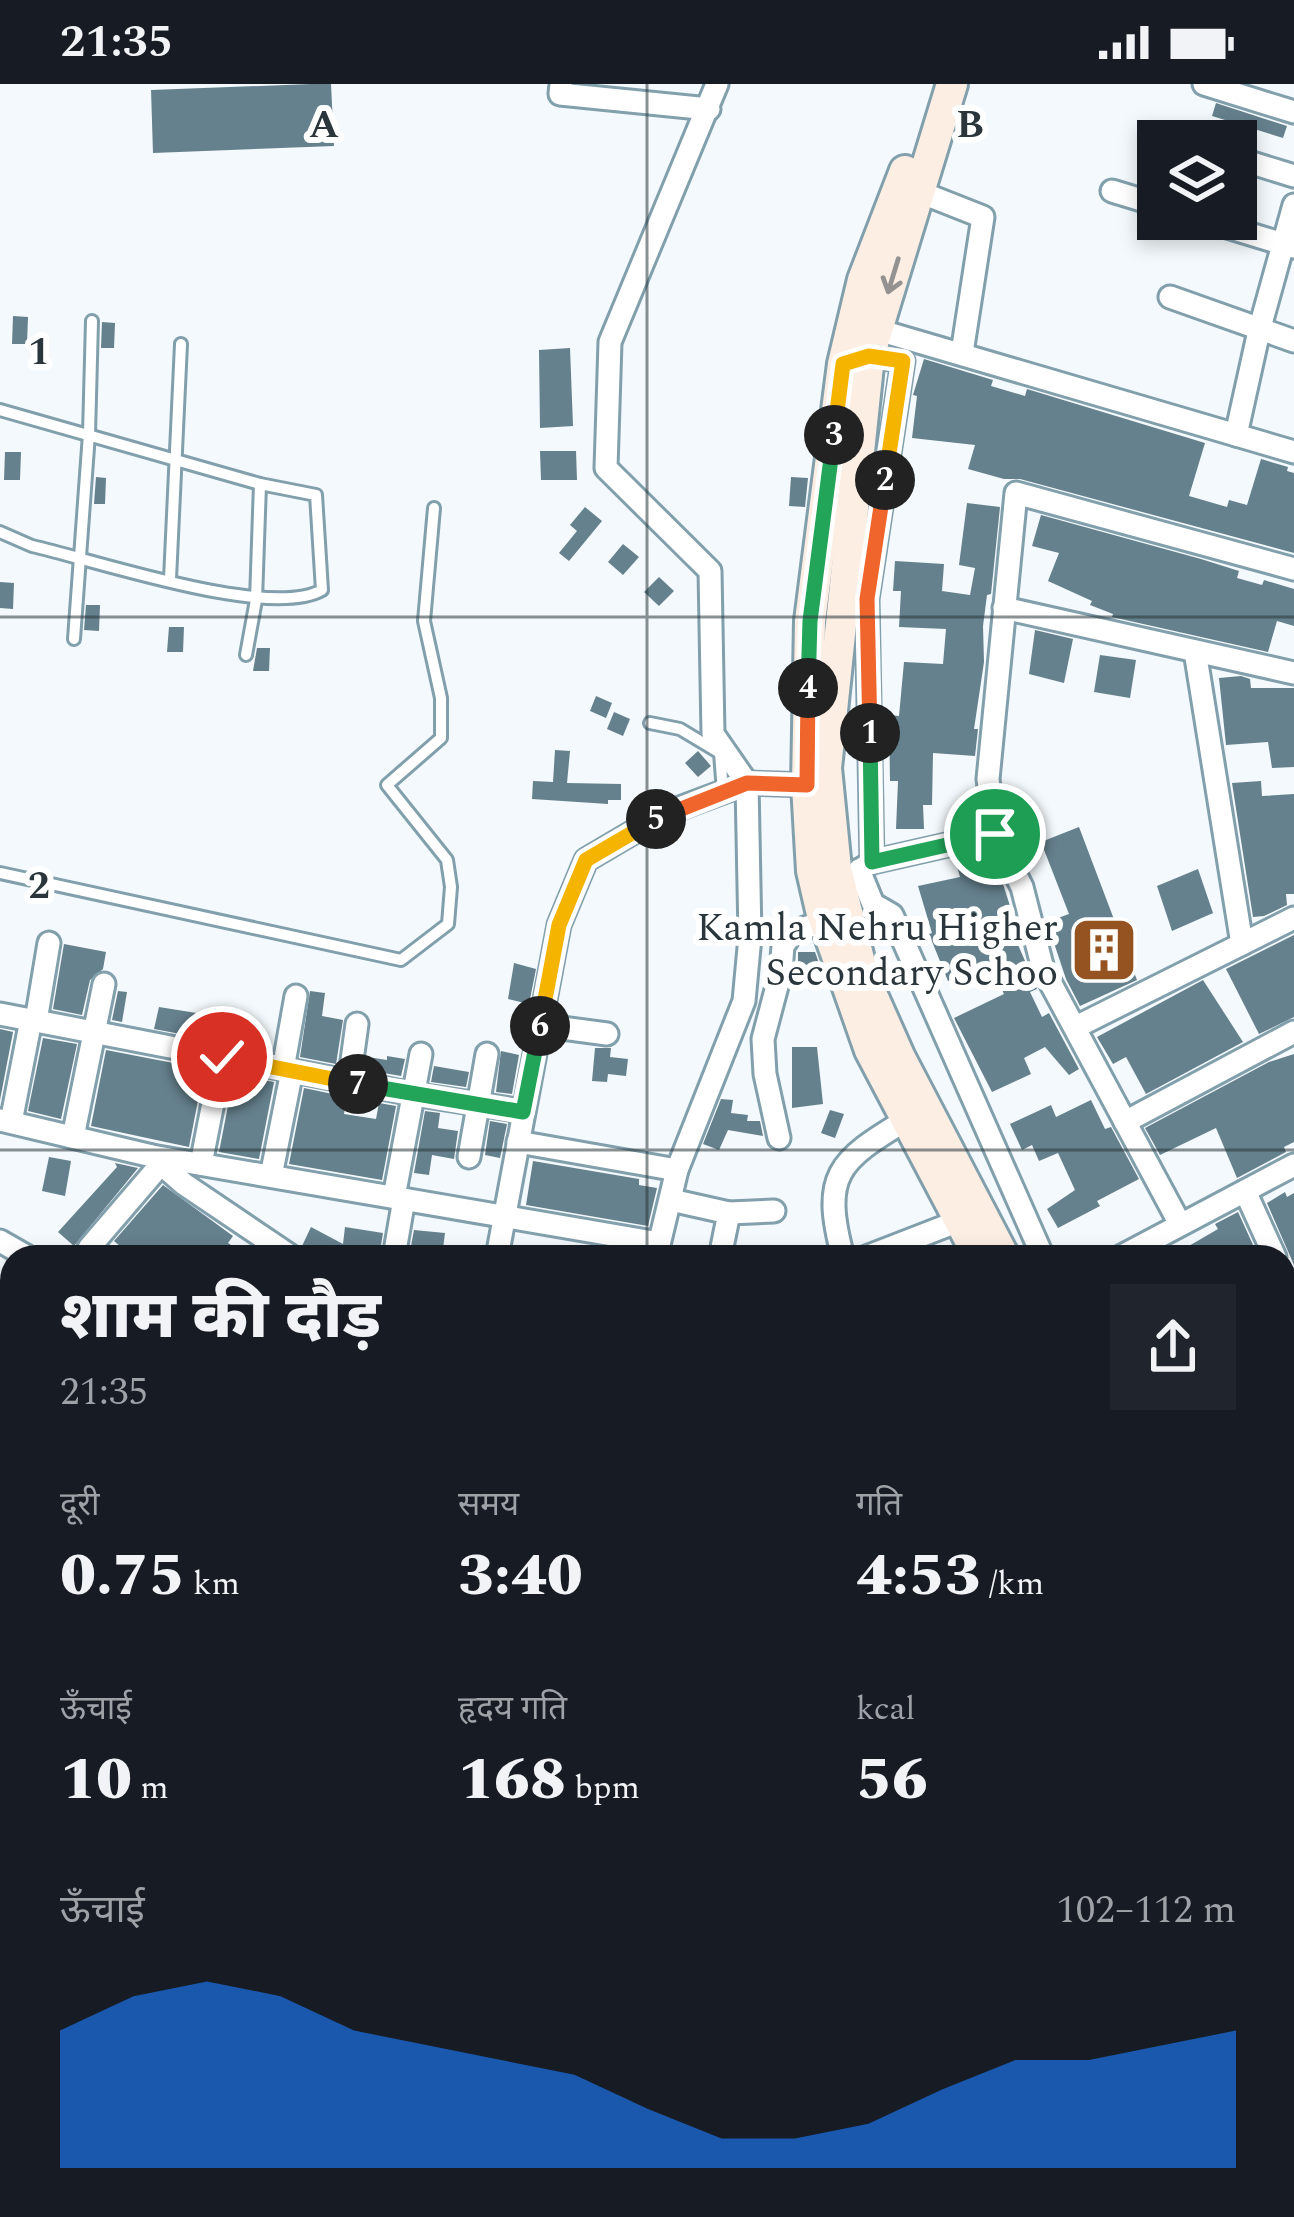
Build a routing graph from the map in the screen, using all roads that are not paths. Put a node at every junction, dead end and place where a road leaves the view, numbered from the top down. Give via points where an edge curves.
1 (561, 84) edge
2 (717, 84) edge
3 (930, 84) edge
4 (952, 84) edge
5 (1204, 84) edge
6 (709, 109) junction
7 (1294, 112) edge
8 (1257, 165) edge
9 (1294, 176) edge
10 (910, 188) junction
11 (1112, 191) dead end
12 (1137, 199) edge
13 (1294, 205) edge
14 (1257, 236) edge
15 (1288, 246) edge
16 (1170, 297) dead end
17 (92, 321) dead end
18 (1258, 331) junction
19 (1294, 341) edge
20 (860, 343) junction
21 (181, 344) dead end
22 (962, 353) junction
23 (0, 410) edge
24 (88, 434) junction
25 (1236, 435) junction
26 (1294, 452) edge
27 (176, 457) junction
28 (260, 484) junction
29 (434, 508) dead end
30 (0, 532) edge
31 (81, 556) junction
32 (1294, 569) edge
33 (170, 579) junction
34 (256, 600) junction
35 (1004, 608) junction
36 (74, 639) dead end
37 (1195, 651) junction
38 (246, 655) dead end
39 (1294, 673) edge
40 (650, 723) dead end
41 (747, 783) junction
42 (807, 785) junction
43 (723, 792) junction
44 (995, 834) junction
45 (855, 867) junction
46 (0, 873) edge
47 (1294, 918) edge
48 (825, 920) junction
49 (49, 943) dead end
50 (1242, 944) junction
51 (104, 984) dead end
52 (296, 995) dead end
53 (0, 1014) edge
54 (33, 1020) junction
55 (357, 1024) dead end
56 (540, 1025) junction
57 (1076, 1027) junction
58 (94, 1032) junction
59 (1294, 1032) edge
60 (607, 1034) dead end
61 (421, 1054) dead end
62 (487, 1054) dead end
63 (222, 1057) junction
64 (288, 1070) junction
65 (349, 1082) junction
66 (413, 1094) junction
67 (478, 1105) junction
68 (523, 1112) junction
69 (906, 1120) junction
70 (5, 1121) edge
71 (1125, 1122) junction
72 (74, 1137) junction
73 (779, 1138) dead end
74 (518, 1142) junction
75 (469, 1157) dead end
76 (157, 1160) junction
77 (201, 1164) junction
78 (1294, 1165) edge
79 (677, 1170) junction
80 (272, 1176) junction
81 (1246, 1192) junction
82 (399, 1198) junction
83 (671, 1200) junction
84 (774, 1211) dead end
85 (729, 1213) junction
86 (506, 1217) junction
87 (958, 1221) junction
88 (1180, 1225) junction
89 (591, 1232) junction
90 (90, 1245) edge
91 (258, 1245) edge
92 (395, 1245) edge
93 (500, 1245) edge
94 (588, 1245) edge
95 (639, 1245) edge
96 (658, 1245) edge
97 (722, 1245) edge
98 (840, 1245) edge
99 (897, 1245) edge
100 (972, 1245) edge
101 (998, 1245) edge
102 (1037, 1245) edge
103 (1142, 1245) edge
104 (1270, 1245) edge

1 - 6 street via 560,94
2 - 6 street
3 - 10 main road
4 - 10 main road
5 - 7 street
6 - 41 street via 610,342 606,468 710,571 712,734
8 - 9 street
10 - 20 main road via 863,280
10 - 22 street via 983,217
11 - 12 street
13 - 15 street
14 - 15 street
15 - 18 street
16 - 18 street
17 - 24 lane
18 - 19 street
18 - 25 street
20 - 22 street
20 - 42 main road via 810,621
20 - 45 main road via 826,768
20 - 45 street via 903,361 867,599
21 - 27 lane
22 - 25 street
23 - 24 lane
24 - 27 lane
24 - 31 lane
25 - 26 street
27 - 28 lane
27 - 33 lane
28 - 34 lane
28 - 34 lane via 316,495 322,590
29 - 46 lane via 424,621 441,738 387,784 447,860 448,924 401,960
30 - 31 lane
31 - 33 lane
31 - 36 lane
32 - 35 street via 1016,493
33 - 34 lane
34 - 38 lane
35 - 37 street
35 - 44 street via 988,779
37 - 39 street
37 - 50 street
40 - 43 lane via 720,752
41 - 42 street
41 - 43 street
41 - 79 street via 744,1000
42 - 48 main road via 812,872
43 - 56 street via 664,814 586,860 559,925
44 - 45 street
44 - 57 street via 1022,887 1042,969
45 - 101 main road via 858,958
45 - 102 street via 873,904 892,915
47 - 50 street
48 - 69 main road via 870,1050
48 - 73 street via 794,932 783,946 764,1039
49 - 54 street
50 - 57 street
51 - 58 street
52 - 64 street
53 - 54 street
54 - 58 street
54 - 70 street
55 - 65 street
56 - 60 street
56 - 68 street
57 - 71 street
58 - 63 street
58 - 72 street
59 - 71 street
61 - 66 street
62 - 67 street
63 - 64 street
63 - 77 street
64 - 65 street
64 - 80 street
65 - 66 street
66 - 67 street
66 - 82 street
67 - 68 street
67 - 75 street
68 - 74 street
69 - 87 main road
69 - 98 street via 857,1149 840,1174 832,1207
70 - 72 street
71 - 88 street
72 - 76 street
74 - 79 street
74 - 86 street
76 - 77 street
76 - 90 street
76 - 91 street
77 - 80 street
78 - 81 street
79 - 83 street
80 - 82 street
81 - 88 street
81 - 104 street
82 - 86 street
82 - 92 street
83 - 85 street
83 - 96 street
84 - 85 street
85 - 97 street
86 - 89 street
86 - 93 street
87 - 99 street
87 - 100 main road
88 - 103 street
89 - 94 street
89 - 95 street

